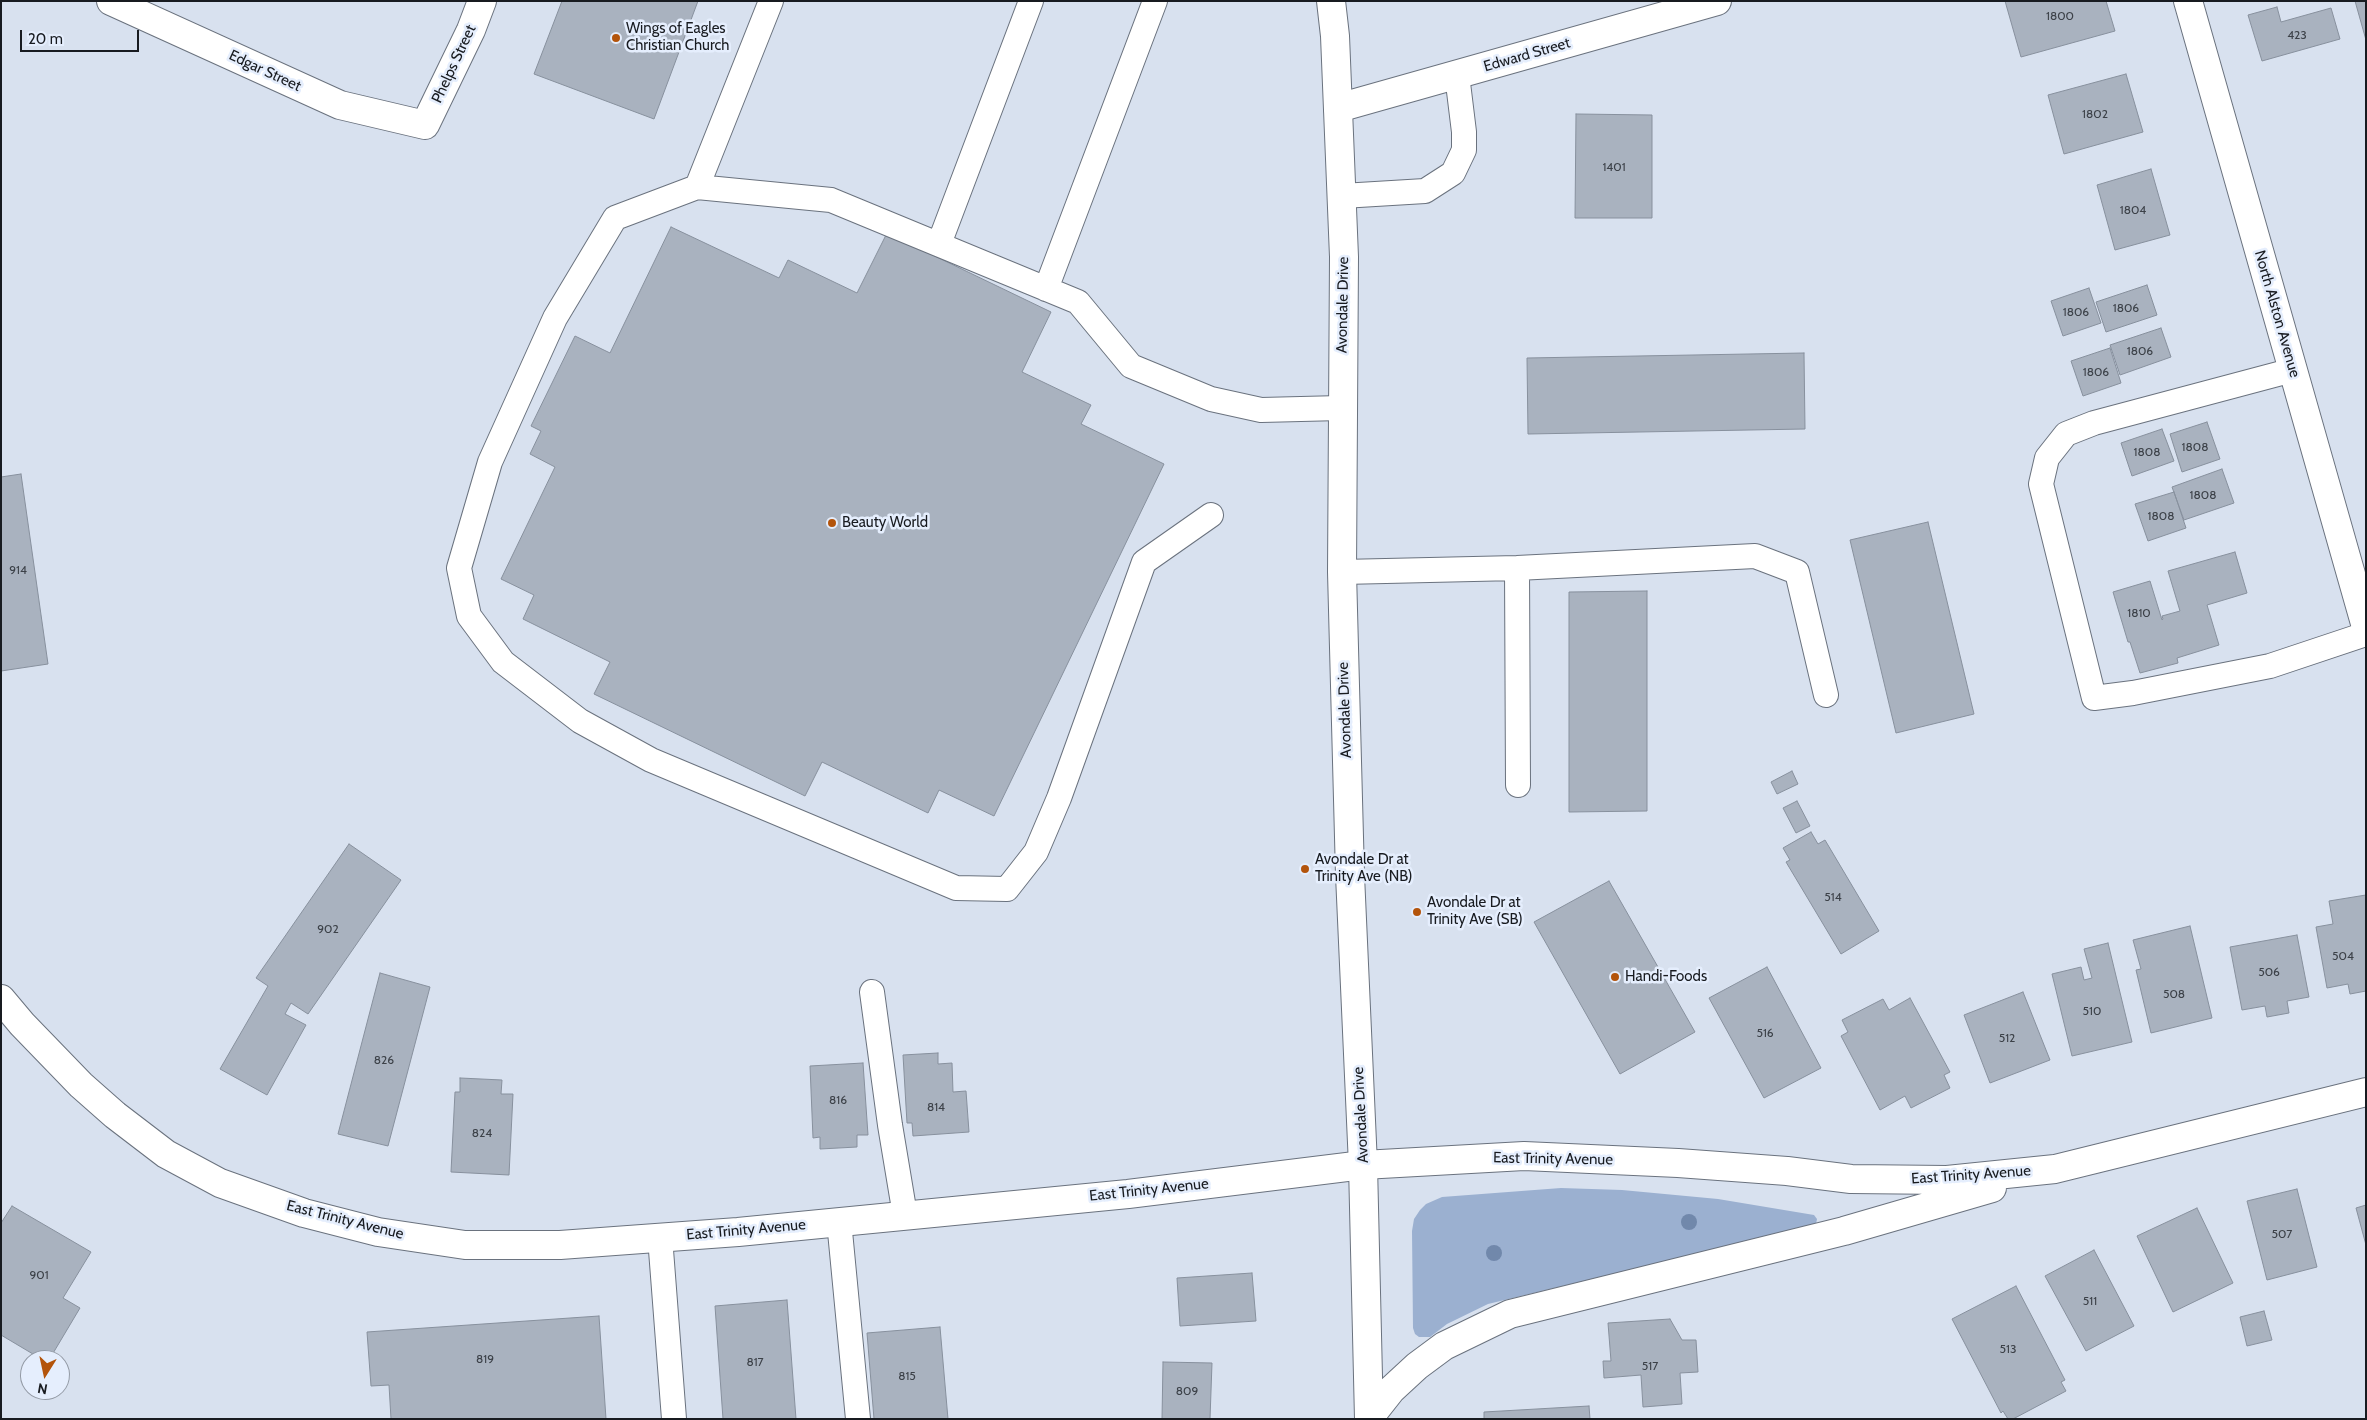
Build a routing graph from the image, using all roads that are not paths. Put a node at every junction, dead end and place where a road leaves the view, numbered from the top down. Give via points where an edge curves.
1 (111, 1) edge
2 (482, 1) edge
3 (771, 1) edge
4 (1030, 1) edge
5 (1155, 1) edge
6 (1331, 1) edge
7 (1716, 1) edge
8 (2188, 1) edge
9 (1457, 75) junction
10 (1338, 108) junction
11 (424, 125) joint
12 (697, 187) junction
13 (1342, 196) junction
14 (939, 244) junction
15 (1046, 289) junction
16 (2293, 370) junction
17 (1341, 408) junction
18 (1211, 515) dead end
19 (1517, 568) junction
20 (1342, 572) junction
21 (2366, 627) edge
22 (2366, 634) edge
23 (1826, 695) dead end
24 (1518, 785) dead end
25 (872, 992) dead end
26 (1, 999) edge
27 (2366, 1092) edge
28 (1363, 1165) junction
29 (2056, 1169) junction
30 (905, 1215) junction
31 (839, 1221) junction
32 (660, 1237) junction
33 (1368, 1418) edge
34 (674, 1419) edge
35 (858, 1419) edge

1 - 11 street, Edgar Street via 340,105
2 - 11 street, Phelps Street
3 - 12 lane
4 - 14 lane
5 - 15 lane
6 - 10 street, Avondale Drive
7 - 9 street, Edward Street
8 - 16 street, North Alston Avenue
9 - 10 street, Edward Street
9 - 13 lane via 1464,150 1454,173 1425,191
10 - 13 street, Avondale Drive
12 - 14 lane via 831,200
12 - 18 lane via 615,218 555,318 490,462 459,568 470,616 503,662 580,721 651,760 956,888 1007,889 1036,852 1059,798 1144,562
13 - 17 street, Avondale Drive
14 - 15 lane
15 - 17 lane via 1078,302 1131,366 1202,395 1261,410
16 - 21 street, North Alston Avenue
16 - 22 lane via 2094,422 2066,434 2047,458 2041,484 2094,698 2270,666
17 - 20 street, Avondale Drive
19 - 20 lane
19 - 23 lane via 1755,556 1797,572
19 - 24 lane
20 - 28 street, Avondale Drive via 1350,875
25 - 30 lane
26 - 32 street, East Trinity Avenue via 81,1085 115,1115 166,1154 220,1183 304,1213 378,1232 465,1245 560,1245
27 - 29 street, East Trinity Avenue
28 - 29 street, East Trinity Avenue via 1524,1156 1687,1163 1851,1179 1947,1180
28 - 30 street, East Trinity Avenue via 1128,1194
28 - 33 street, Avondale Drive
29 - 33 street via 1844,1232 1510,1314 1444,1346 1391,1390
30 - 31 street, East Trinity Avenue
31 - 32 street, East Trinity Avenue
31 - 35 lane
32 - 34 lane

